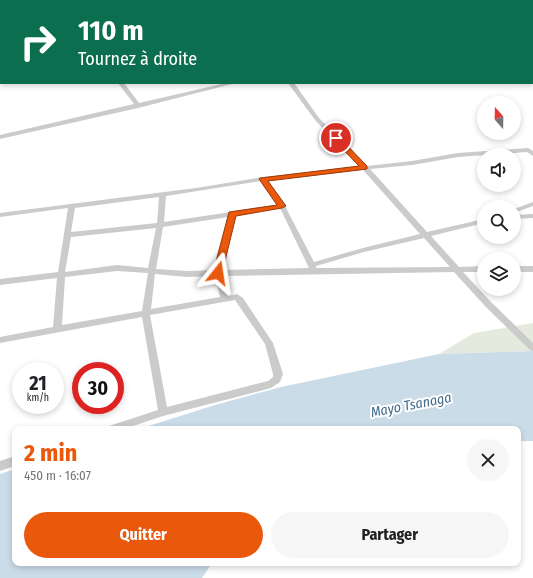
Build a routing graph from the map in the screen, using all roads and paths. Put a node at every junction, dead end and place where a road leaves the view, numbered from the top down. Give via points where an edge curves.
1 (153, 0) edge
2 (169, 0) edge
3 (122, 84) edge
4 (202, 84) edge
5 (230, 84) edge
6 (292, 84) edge
7 (201, 91) junction
8 (138, 106) junction
9 (0, 137) edge
10 (531, 151) edge
11 (364, 168) junction
12 (263, 179) junction
13 (163, 194) junction
14 (533, 204) edge
15 (72, 206) junction
16 (282, 206) junction
17 (521, 208) edge
18 (232, 214) junction
19 (0, 215) edge
20 (533, 216) edge
21 (521, 217) edge
22 (477, 223) edge
23 (160, 225) junction
24 (68, 235) junction
25 (426, 236) junction
26 (313, 268) junction
27 (456, 269) junction
28 (477, 269) edge
29 (521, 269) edge
30 (152, 270) junction
31 (533, 270) edge
32 (218, 273) junction
33 (61, 275) junction
34 (0, 282) edge
35 (224, 298) junction
36 (146, 314) junction
37 (57, 329) junction
38 (0, 340) edge
39 (533, 348) edge
40 (164, 412) junction
41 (121, 426) edge
42 (12, 462) edge
43 (0, 466) edge

1 - 2 main road
3 - 8 street
4 - 7 street
5 - 7 street
6 - 11 street via 318,119
7 - 8 street
8 - 9 street
10 - 11 street via 458,155
11 - 12 street
11 - 25 street
12 - 13 street
12 - 16 street
13 - 15 street
13 - 23 street
14 - 17 street
15 - 19 street
15 - 24 street
16 - 18 street
16 - 26 street
18 - 23 street
18 - 32 street
20 - 21 street
22 - 25 street
23 - 24 street
23 - 30 street
24 - 33 street
25 - 26 street via 363,250
25 - 27 street
26 - 27 street
26 - 32 street
27 - 28 street
27 - 39 street
29 - 31 street
30 - 32 street via 187,274
30 - 33 street via 118,268
30 - 36 street
32 - 35 street
33 - 34 street
33 - 37 street
35 - 36 street
35 - 40 street via 237,297 269,343 278,374 277,379 271,384
36 - 37 street
36 - 40 street
37 - 38 street
40 - 41 street
42 - 43 street

